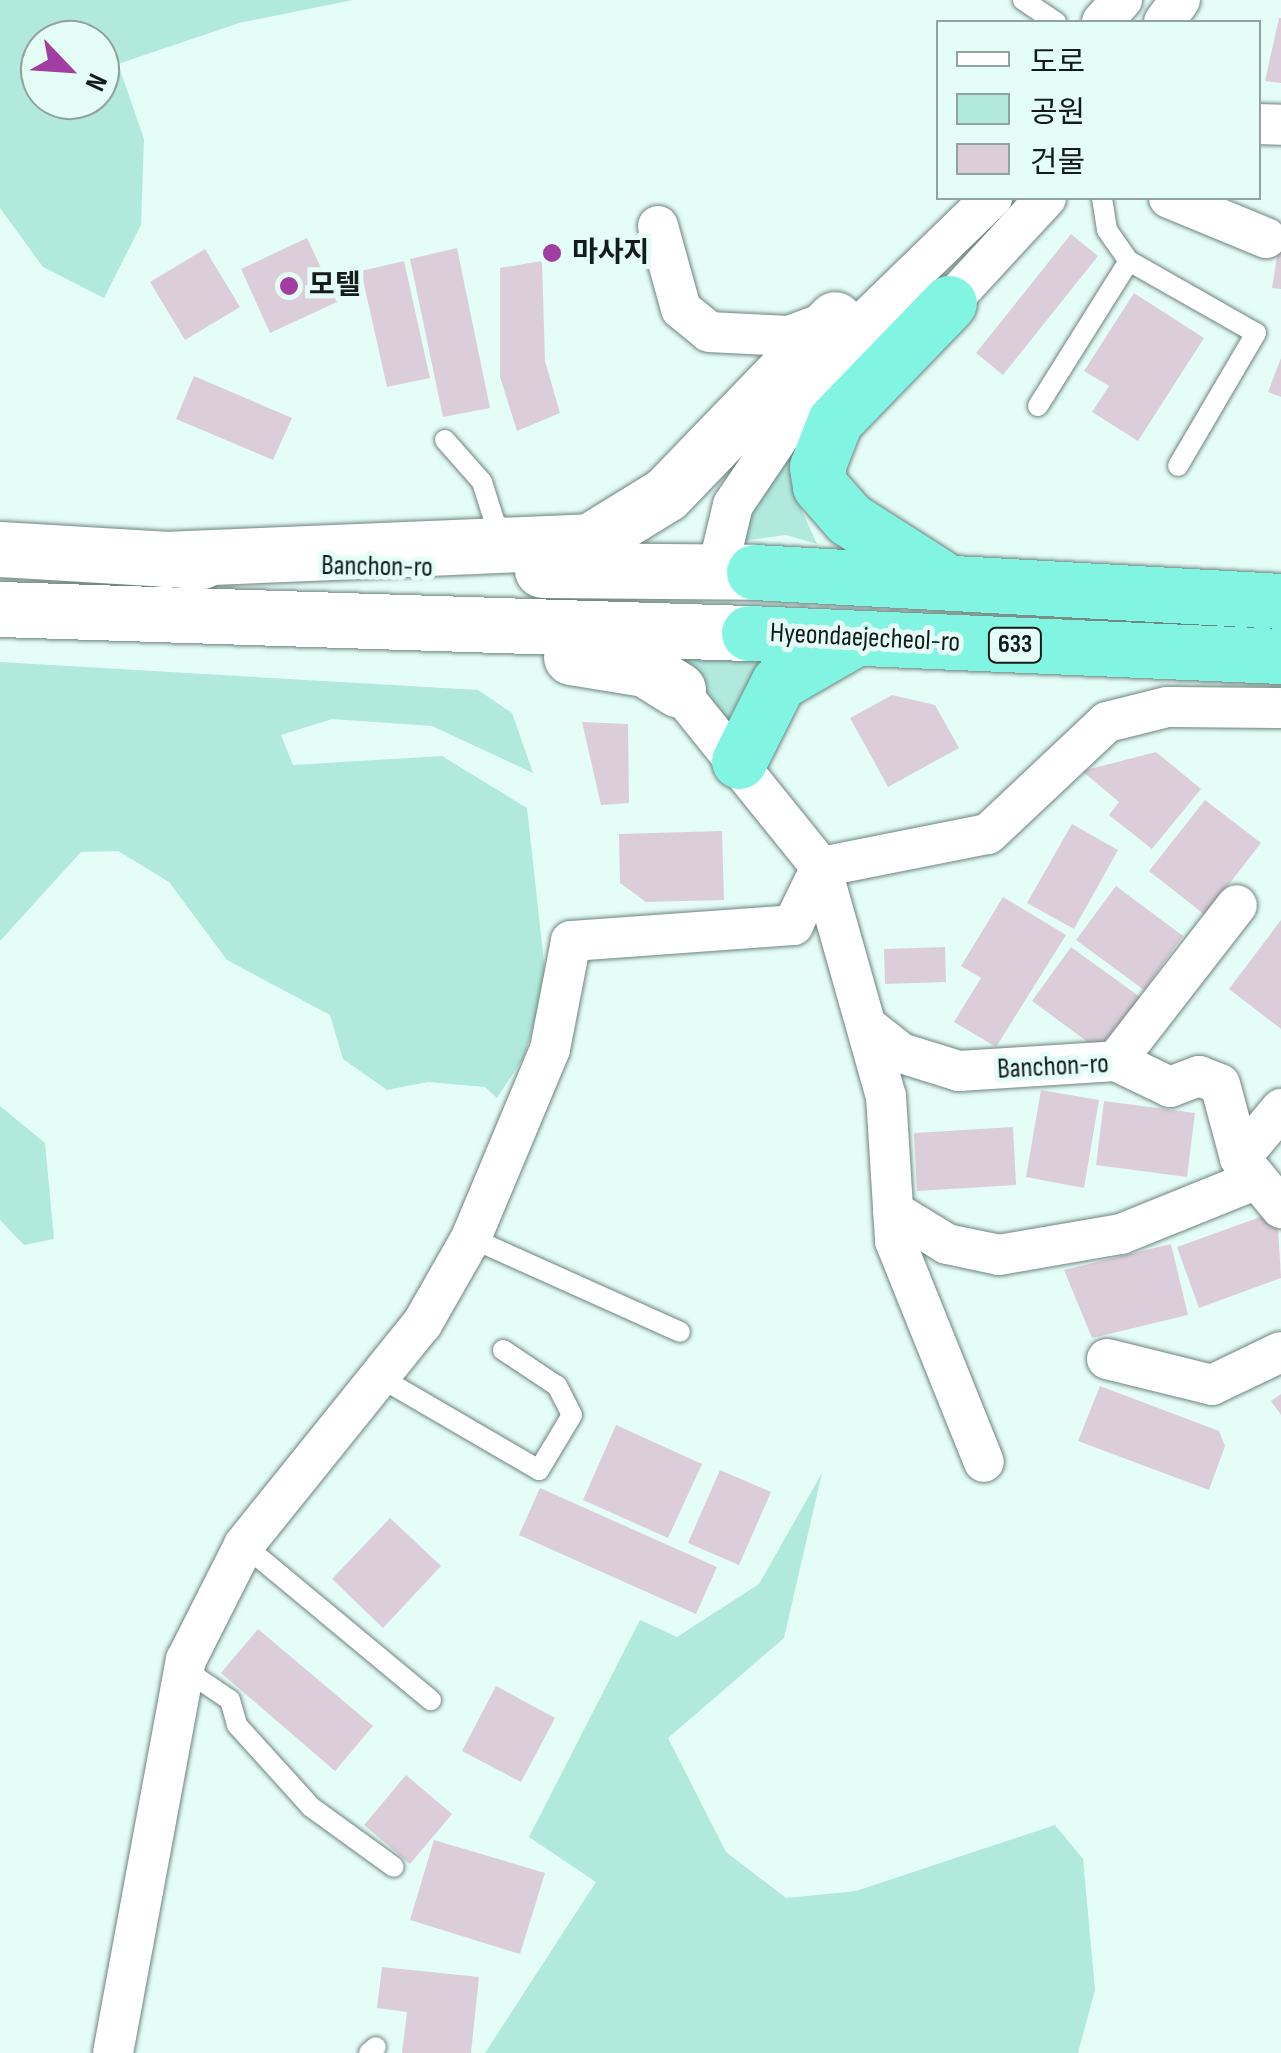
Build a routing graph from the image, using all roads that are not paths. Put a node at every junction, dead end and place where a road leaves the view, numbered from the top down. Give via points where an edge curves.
1 (1024, 0) edge
2 (1122, 0) edge
3 (1053, 20) edge
4 (1104, 20) edge
5 (958, 200) edge
6 (990, 200) edge
7 (1044, 200) edge
8 (1102, 200) edge
9 (1174, 200) edge
10 (658, 226) dead end
11 (1266, 238) dead end
12 (1129, 261) junction
13 (949, 303) junction
14 (835, 319) junction
15 (1038, 406) dead end
16 (445, 440) dead end
17 (1178, 466) dead end
18 (526, 544) junction
19 (0, 548) edge
20 (164, 559) junction
21 (718, 572) junction
22 (955, 583) junction
23 (1281, 601) edge
24 (0, 609) edge
25 (0, 619) edge
26 (714, 633) junction
27 (857, 638) junction
28 (1281, 656) edge
29 (678, 690) junction
30 (1281, 708) edge
31 (739, 761) junction
32 (821, 867) junction
33 (1237, 905) dead end
34 (868, 1027) junction
35 (1116, 1060) junction
36 (1281, 1109) edge
37 (1259, 1182) edge
38 (894, 1212) junction
39 (471, 1238) junction
40 (680, 1332) dead end
41 (502, 1350) dead end
42 (1281, 1352) edge
43 (1108, 1360) dead end
44 (381, 1378) junction
45 (984, 1462) dead end
46 (244, 1545) junction
47 (184, 1669) junction
48 (431, 1700) dead end
49 (394, 1866) dead end
50 (113, 2053) edge

1 - 3 lane
2 - 4 street
5 - 14 street
6 - 21 street via 754,430
7 - 13 street
8 - 12 lane via 1106,230
9 - 11 street
10 - 14 street via 680,309 709,332 789,336
12 - 15 lane
12 - 17 lane via 1256,333
13 - 21 street via 877,346 791,419 733,505
13 - 22 highway via 836,421 817,467 820,486 848,519
14 - 18 main road via 622,529
16 - 18 lane via 482,482 494,523
18 - 20 main road
19 - 20 main road, Banchon-ro / 633
20 - 21 main road, Banchon-ro / 633
21 - 22 highway, 633
21 - 26 main road
22 - 23 highway, 633
24 - 26 main road, Banchon-ro / 633
25 - 29 main road via 84,634 594,659 645,669
26 - 27 highway, Hyeondaejecheol-ro / 633
26 - 29 street
27 - 28 highway, Hyeondaejecheol-ro / 633
27 - 31 highway via 778,682
29 - 31 street
30 - 32 street via 1168,707 1107,722 988,834
31 - 32 street
32 - 34 street
32 - 39 street via 793,925 572,941 550,1049
33 - 35 street
34 - 35 street, Banchon-ro via 901,1053 959,1071
34 - 38 street via 886,1096
35 - 37 street, Banchon-ro via 1170,1087 1199,1076 1220,1084
36 - 37 street
37 - 38 street via 1122,1234 999,1255 948,1244
38 - 45 street via 895,1240
39 - 40 lane
39 - 44 street
41 - 44 lane via 557,1386 572,1415 539,1470
42 - 43 street via 1212,1385
44 - 46 street
46 - 47 street
46 - 48 lane
47 - 49 lane via 230,1700 237,1725 311,1807
47 - 50 street

